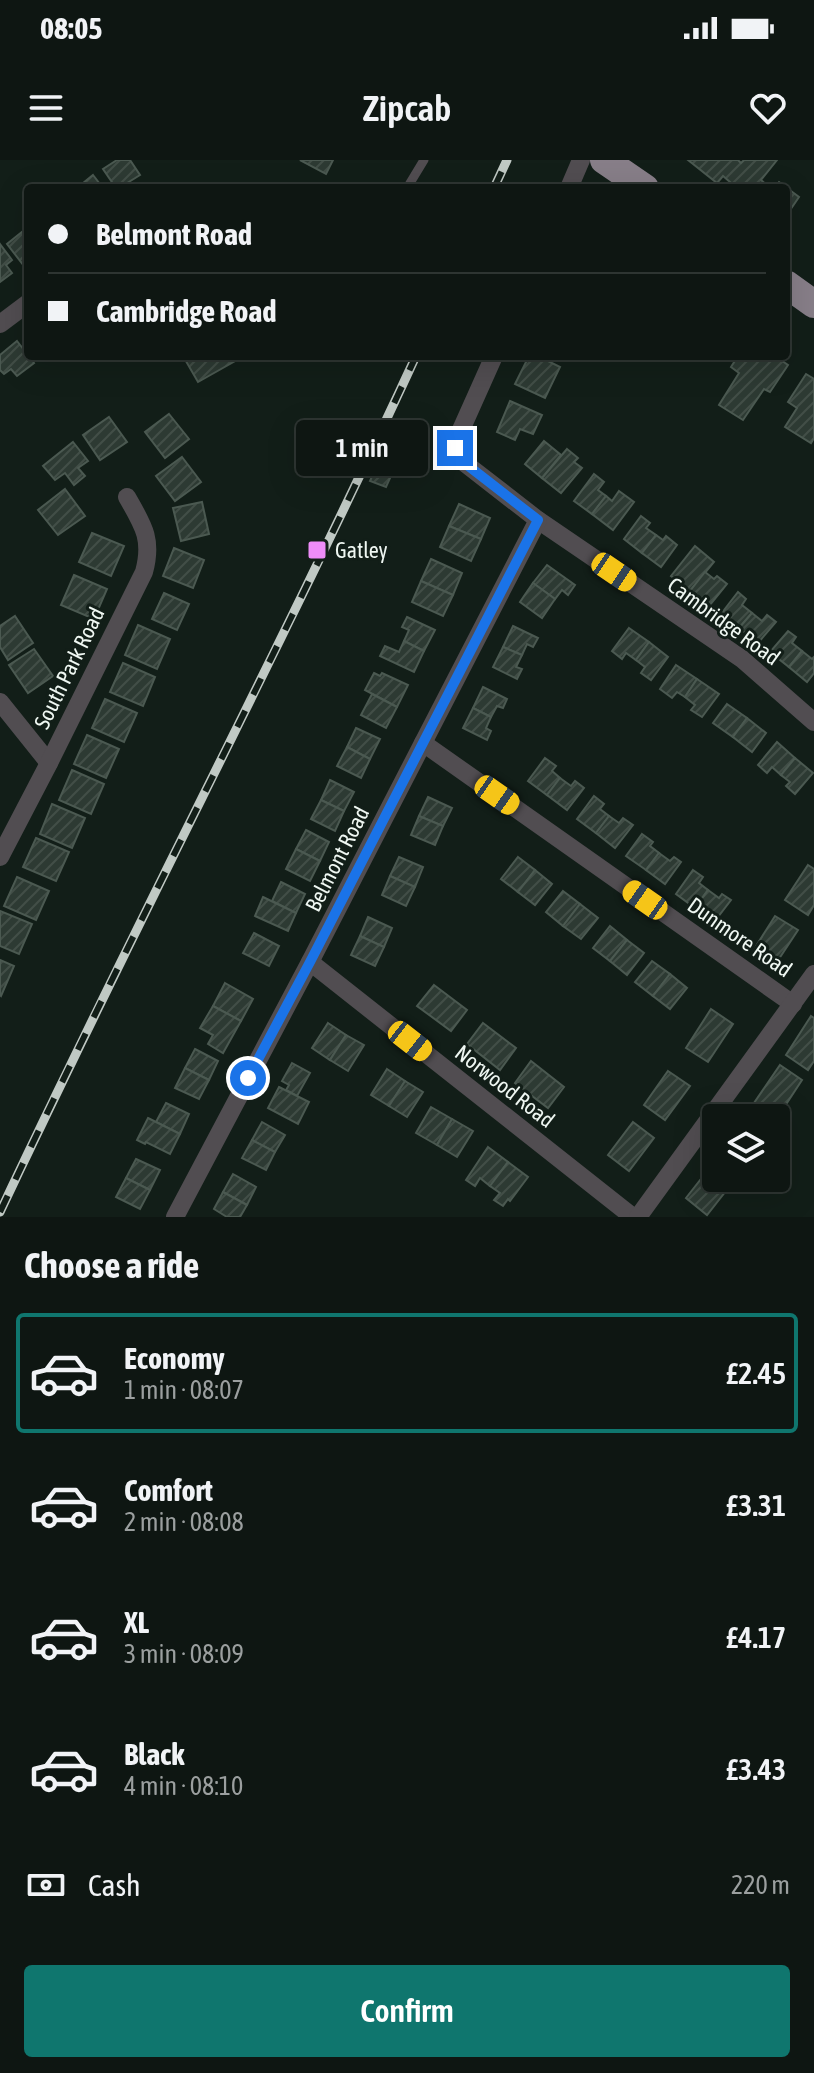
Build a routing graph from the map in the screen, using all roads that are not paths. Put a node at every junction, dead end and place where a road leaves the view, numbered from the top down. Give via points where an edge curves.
1 (424, 160) edge
2 (581, 160) edge
3 (604, 160) edge
4 (409, 184) edge
5 (571, 184) edge
6 (639, 184) edge
7 (790, 287) edge
8 (814, 304) edge
9 (24, 306) edge
10 (0, 324) edge
11 (492, 360) edge
12 (127, 497) dead end
13 (538, 520) junction
14 (0, 702) edge
15 (814, 722) edge
16 (423, 743) junction
17 (49, 763) junction
18 (0, 857) edge
19 (310, 962) junction
20 (814, 974) edge
21 (793, 1004) junction
22 (175, 1217) edge
23 (635, 1217) edge

1 - 4 lane
2 - 5 street
3 - 6 main road
7 - 8 main road
9 - 10 street
11 - 13 street, Cambridge Road via 458,436 456,454
12 - 17 street, South Park Road via 147,536 144,572
13 - 15 street, Cambridge Road via 742,659
13 - 16 street, Belmont Road
14 - 17 street
16 - 19 street, Belmont Road
16 - 21 street, Dunmore Road
17 - 18 street, South Park Road
19 - 22 street, Belmont Road
19 - 23 street, Norwood Road
20 - 21 street
21 - 23 street

